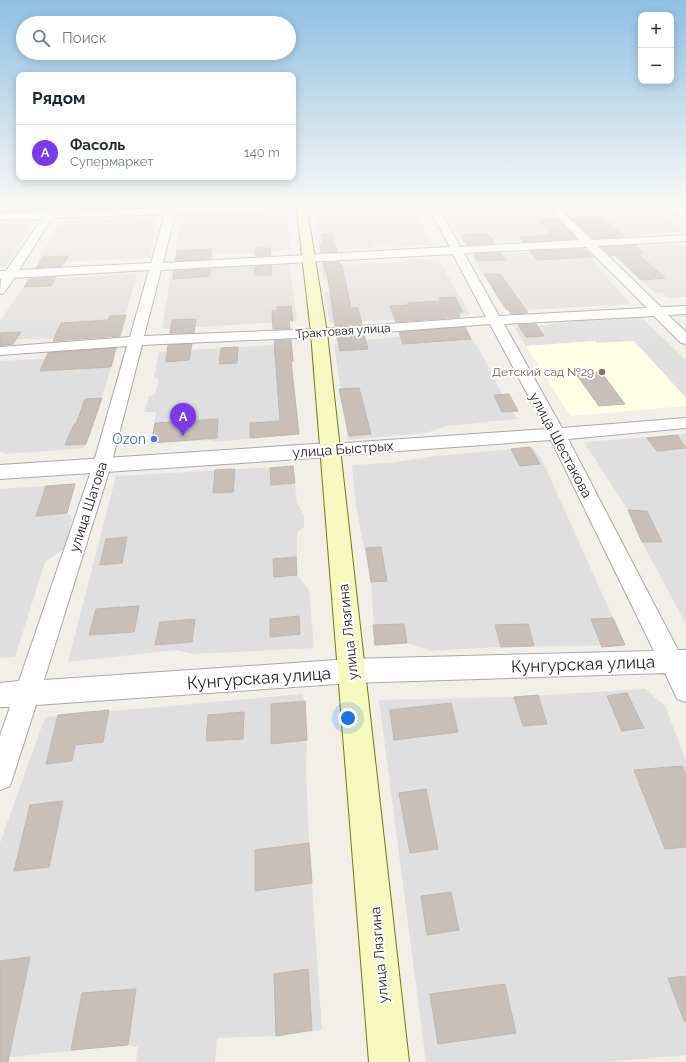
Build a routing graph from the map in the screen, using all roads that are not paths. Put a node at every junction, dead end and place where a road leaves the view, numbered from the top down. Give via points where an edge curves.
1 (22, 253) edge
2 (160, 253) edge
3 (307, 253) edge
4 (409, 253) edge
5 (457, 253) edge
6 (600, 253) edge
7 (308, 258) junction
8 (157, 266) junction
9 (6, 275) edge
10 (0, 290) edge
11 (686, 310) edge
12 (660, 313) junction
13 (495, 320) junction
14 (319, 333) junction
15 (686, 340) edge
16 (137, 341) junction
17 (0, 351) edge
18 (686, 423) edge
19 (556, 434) junction
20 (330, 450) junction
21 (102, 465) junction
22 (0, 472) edge
23 (679, 661) edge
24 (351, 671) junction
25 (686, 690) edge
26 (0, 694) edge
27 (27, 694) junction
28 (0, 776) edge
29 (389, 1062) edge

1 - 9 street
2 - 8 street, улица Шатова
3 - 7 main road, улица Лязгина
4 - 7 street
5 - 13 street, улица Шестакова
6 - 12 street
7 - 8 street
7 - 14 main road, улица Лязгина
8 - 9 street
8 - 16 street, улица Шатова
9 - 10 street
11 - 12 street, Трактовая улица
12 - 13 street, Трактовая улица
12 - 15 street
13 - 14 street, Трактовая улица
13 - 19 street, улица Шестакова
14 - 16 street, Трактовая улица
14 - 20 main road, улица Лязгина
16 - 17 street, Трактовая улица
16 - 21 street, улица Шатова
18 - 19 street, улица Быстрых
19 - 20 street, улица Быстрых
19 - 23 street, улица Шестакова
20 - 21 street, улица Быстрых
20 - 24 main road, улица Лязгина
21 - 22 street, улица Быстрых
21 - 27 street, улица Шатова
23 - 24 street, Кунгурская улица
23 - 25 street, улица Шестакова
24 - 27 street, Кунгурская улица
24 - 29 main road, улица Лязгина
26 - 27 street, Кунгурская улица
27 - 28 street, улица Шатова

